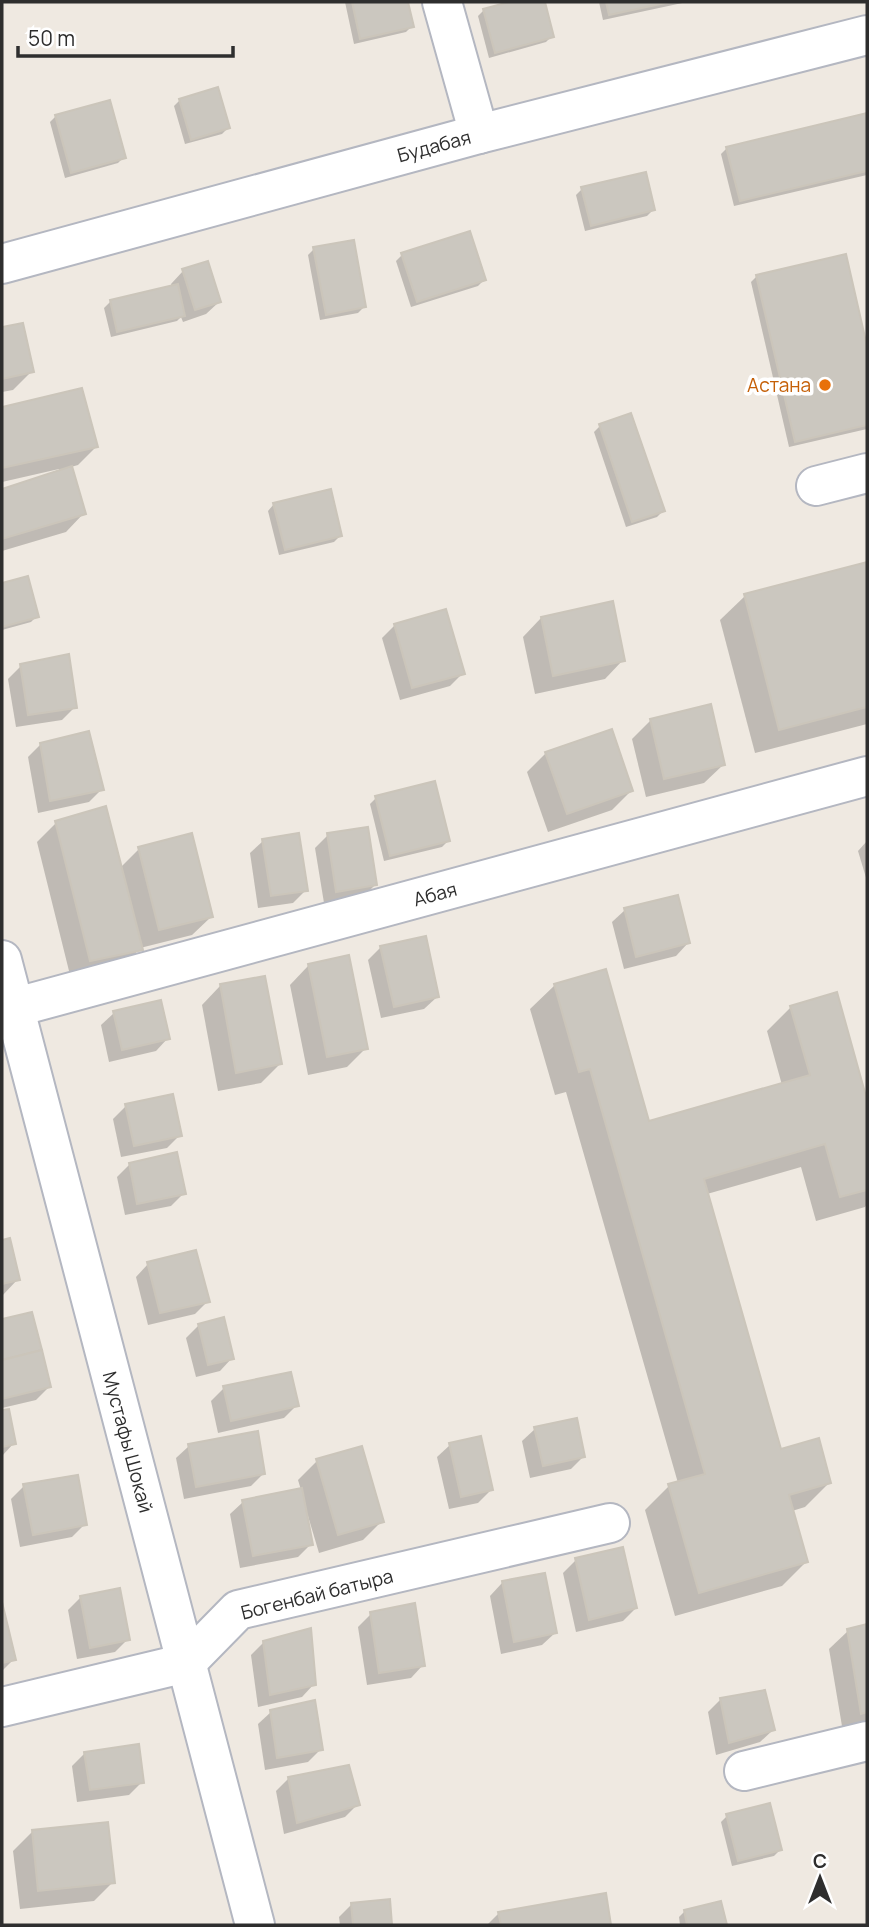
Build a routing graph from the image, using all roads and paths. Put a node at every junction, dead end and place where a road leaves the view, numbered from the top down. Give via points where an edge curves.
1 (442, 2) edge
2 (867, 35) edge
3 (480, 134) junction
4 (2, 264) edge
5 (867, 473) edge
6 (816, 486) dead end
7 (867, 776) edge
8 (2, 960) edge
9 (8, 1009) edge
10 (610, 1523) dead end
11 (186, 1663) junction
12 (2, 1707) edge
13 (867, 1741) edge
14 (744, 1771) dead end
15 (255, 1925) edge

1 - 3 street
2 - 3 street, Будабая
3 - 4 street, Будабая
5 - 6 street
7 - 9 street, Абая
8 - 9 street, Мустафы Шокай
9 - 11 street, Мустафы Шокай
10 - 11 street, Богенбай батыра via 238,1610
11 - 12 street
11 - 15 street, Мустафы Шокай
13 - 14 street

